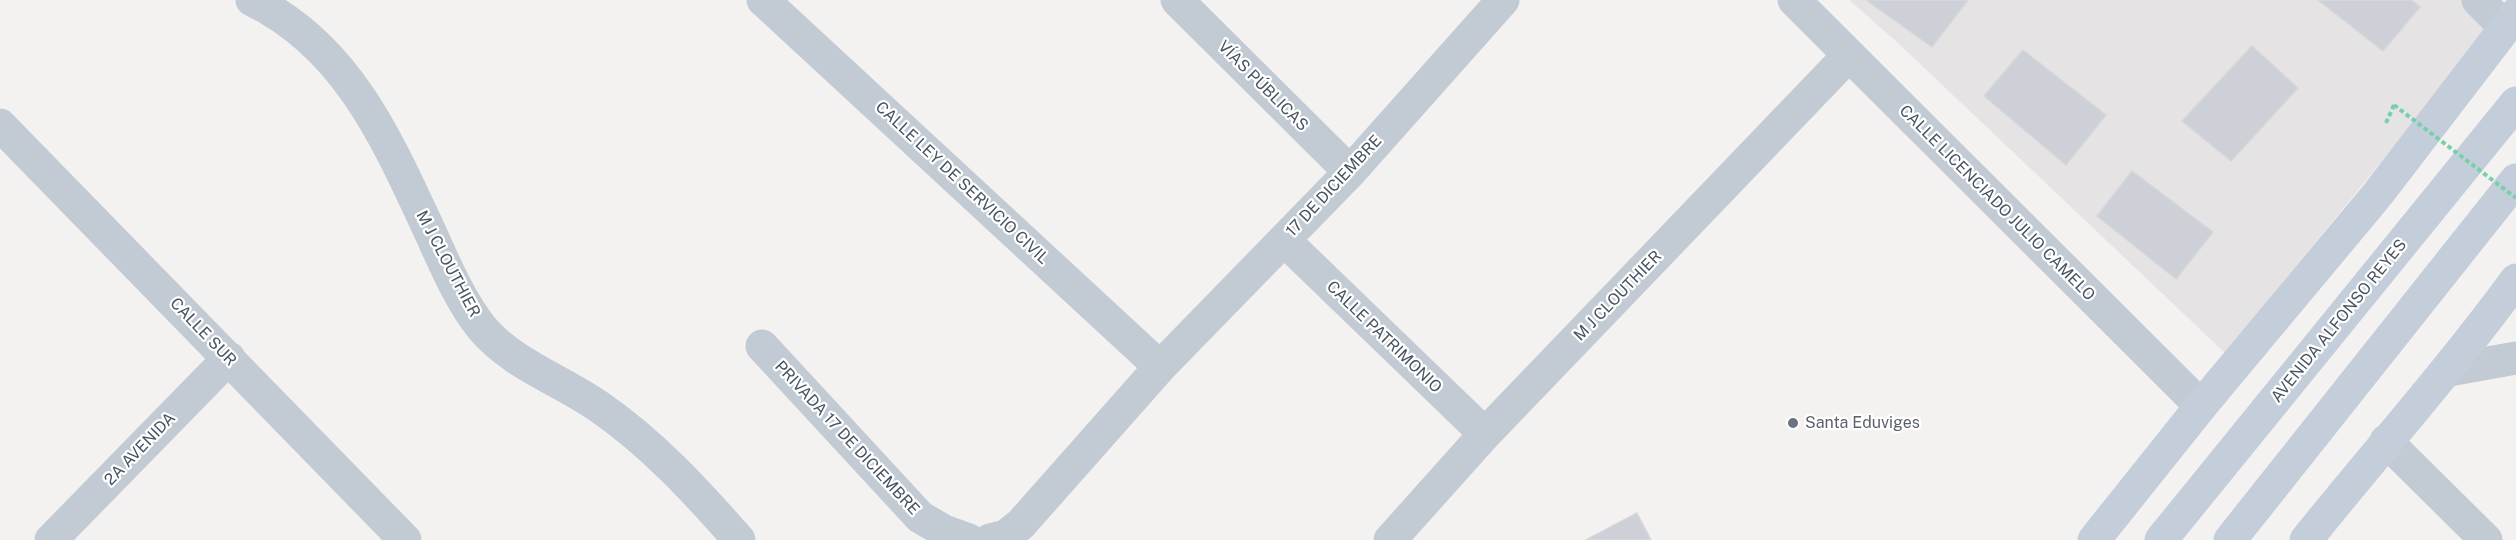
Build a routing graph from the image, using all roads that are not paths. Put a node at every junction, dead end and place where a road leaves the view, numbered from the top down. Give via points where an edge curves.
1 (252, 0) edge
2 (763, 0) edge
3 (1177, 0) edge
4 (1503, 0) edge
5 (1794, 0) edge
6 (2478, 0) edge
7 (2511, 21) edge
8 (1850, 55) junction
9 (2516, 103) edge
10 (0, 125) edge
11 (1350, 172) junction
12 (2516, 180) edge
13 (1284, 240) junction
14 (2516, 280) edge
15 (762, 346) dead end
16 (229, 358) junction
17 (2516, 358) edge
18 (1160, 367) junction
19 (2449, 370) junction
20 (2200, 406) junction
21 (1485, 434) junction
22 (2386, 441) junction
23 (51, 540) edge
24 (405, 540) edge
25 (739, 540) edge
26 (969, 540) edge
27 (990, 540) edge
28 (1390, 540) edge
29 (2094, 540) edge
30 (2161, 540) edge
31 (2230, 540) edge
32 (2306, 540) edge
33 (2486, 540) edge

1 - 25 street, M J CLOUTHIER via 308,35 343,74 390,146 449,273 482,328 525,363 598,405 652,446
2 - 18 street, CALLE LEY DE SERVICIO CIVIL
3 - 11 street, VÍAS PÚBLICAS
4 - 11 street, 17 DE DICIEMBRE
5 - 8 street, CALLE LICENCIADO JULIO CAMELO
6 - 7 street
7 - 20 main road via 2377,195
8 - 20 street, CALLE LICENCIADO JULIO CAMELO
8 - 21 street, M J CLOUTHIER
9 - 30 main road, AVENIDA ALFONSO REYES
10 - 16 street, CALLE SUR
11 - 13 street, 17 DE DICIEMBRE
12 - 31 main road
13 - 18 street, 17 DE DICIEMBRE
13 - 21 street, CALLE PATRIMONIO
14 - 19 main road
15 - 26 street, PRIVADA 17 DE DICIEMBRE via 920,517
16 - 23 street, 2A AVENIDA
16 - 24 street, CALLE SUR
17 - 19 street
18 - 27 street via 1021,524 1006,536
19 - 22 main road
20 - 29 main road
21 - 28 street, M J CLOUTHIER
22 - 32 main road
22 - 33 street

